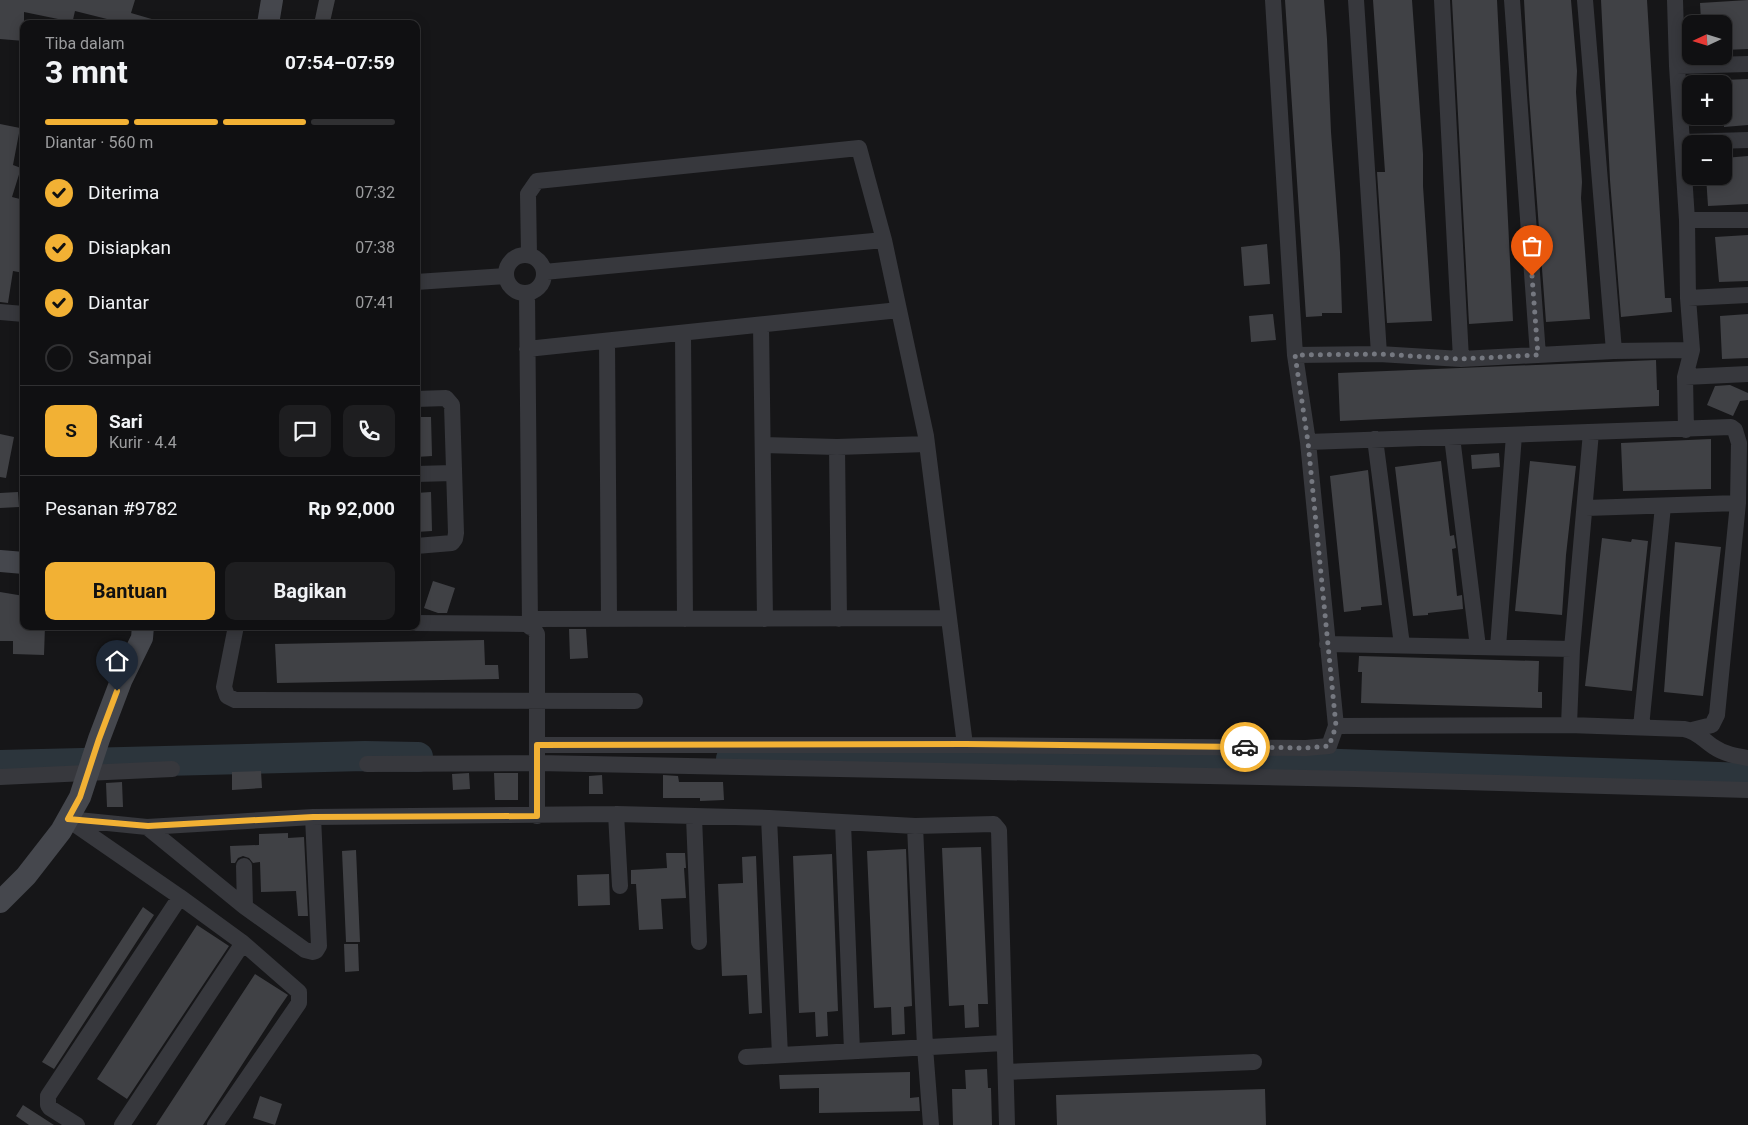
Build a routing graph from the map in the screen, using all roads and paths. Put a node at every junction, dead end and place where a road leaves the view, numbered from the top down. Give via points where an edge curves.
1 (272, 0) edge
2 (1273, 0) edge
3 (1356, 0) edge
4 (1442, 0) edge
5 (1512, 0) edge
6 (1585, 0) edge
7 (1675, 0) edge
8 (269, 20) edge
9 (1748, 64) edge
10 (1677, 66) junction
11 (1682, 135) edge
12 (1732, 140) edge
13 (1748, 140) edge
14 (1685, 185) edge
15 (1687, 220) junction
16 (1748, 220) edge
17 (884, 240) junction
18 (529, 255) junction
19 (544, 272) junction
20 (506, 276) junction
21 (420, 282) edge
22 (527, 294) junction
23 (1748, 295) edge
24 (1688, 298) junction
25 (899, 310) junction
26 (0, 312) edge
27 (20, 314) edge
28 (761, 325) junction
29 (683, 333) junction
30 (607, 340) junction
31 (527, 349) junction
32 (1692, 350) junction
33 (1614, 352) junction
34 (1379, 354) junction
35 (1295, 355) junction
36 (1538, 355) junction
37 (1461, 359) junction
38 (1748, 374) edge
39 (1685, 377) junction
40 (420, 399) edge
41 (1686, 430) junction
42 (1591, 432) junction
43 (1514, 435) junction
44 (1452, 437) junction
45 (1374, 439) junction
46 (1308, 442) junction
47 (927, 444) junction
48 (762, 446) junction
49 (837, 447) junction
50 (420, 474) edge
51 (453, 474) junction
52 (1738, 503) junction
53 (1663, 506) junction
54 (1586, 508) junction
55 (420, 546) edge
56 (0, 561) edge
57 (20, 563) edge
58 (949, 618) junction
59 (685, 619) junction
60 (765, 619) junction
61 (839, 619) junction
62 (609, 620) junction
63 (420, 623) edge
64 (530, 623) junction
65 (143, 630) edge
66 (235, 630) edge
67 (1327, 644) junction
68 (1402, 645) junction
69 (1478, 647) junction
70 (1498, 647) junction
71 (1572, 649) junction
72 (537, 700) junction
73 (635, 701) dead end
74 (1569, 725) junction
75 (1336, 726) junction
76 (1641, 727) junction
77 (1692, 730) junction
78 (965, 744) junction
79 (537, 745) junction
80 (1748, 758) edge
81 (537, 763) junction
82 (367, 764) dead end
83 (172, 769) dead end
84 (89, 773) junction
85 (0, 777) edge
86 (1748, 790) edge
87 (616, 814) junction
88 (537, 816) junction
89 (313, 817) junction
90 (694, 817) junction
91 (769, 818) junction
92 (68, 819) junction
93 (843, 822) junction
94 (148, 826) junction
95 (915, 826) junction
96 (244, 866) dead end
97 (620, 886) dead end
98 (180, 897) junction
99 (0, 902) edge
100 (245, 907) junction
101 (699, 942) dead end
102 (243, 943) junction
103 (1004, 1043) junction
104 (925, 1047) junction
105 (852, 1051) junction
106 (780, 1055) junction
107 (746, 1057) dead end
108 (1254, 1062) dead end
109 (1006, 1072) junction
110 (223, 1123) edge
111 (77, 1125) edge
112 (122, 1125) edge
113 (931, 1125) edge
114 (1007, 1125) edge

1 - 8 street
2 - 35 street
3 - 34 street
4 - 37 street
5 - 36 street
6 - 33 street
7 - 10 street
9 - 10 street
10 - 11 street
12 - 13 street
14 - 15 street
15 - 16 street
15 - 24 street
17 - 18 street via 859,148 537,181 528,194
17 - 19 street
17 - 25 street
18 - 19 street via 540,261
18 - 20 street via 512,259
19 - 22 street via 542,284
20 - 21 street
20 - 22 street via 515,291
22 - 31 street
23 - 24 street
24 - 32 street
25 - 28 street
25 - 47 street
26 - 27 street
28 - 29 street
28 - 48 street
29 - 30 street
29 - 59 street
30 - 31 street
30 - 62 street
31 - 64 street
32 - 33 street
32 - 39 street
33 - 36 street
34 - 35 street
34 - 37 street
35 - 46 street
36 - 37 street
38 - 39 street
39 - 41 street
40 - 51 street via 446,398 451,402
41 - 42 street
41 - 52 street via 1731,427 1735,430 1739,443
42 - 43 street
42 - 54 street
43 - 44 street
43 - 70 street
44 - 45 street
44 - 69 street
45 - 46 street
45 - 68 street
46 - 67 street
47 - 49 street
47 - 58 street
48 - 49 street
48 - 60 street
49 - 61 street
50 - 51 street
51 - 55 street via 455,539 448,544
52 - 53 street
52 - 77 street via 1717,715 1712,725
53 - 54 street
53 - 76 street
54 - 71 street
56 - 57 street
58 - 61 street
58 - 78 street
59 - 60 street
59 - 62 street
60 - 61 street
62 - 64 street
63 - 64 street
64 - 72 street via 537,634
65 - 84 street via 142,638 120,681
66 - 72 street via 224,687 227,696 234,700
67 - 68 street
67 - 75 street
68 - 69 street
69 - 70 street
70 - 71 street
71 - 74 street
72 - 73 street
72 - 79 street
74 - 75 street
74 - 76 street
75 - 78 street via 1329,746 1306,748
76 - 77 street
77 - 80 street via 1715,748
78 - 79 street
79 - 81 street
81 - 82 street
81 - 86 street
81 - 88 street
83 - 84 street
84 - 85 street
84 - 92 street
87 - 88 street
87 - 90 street
87 - 97 street
88 - 89 street
89 - 94 street
89 - 100 street via 318,949 306,950
90 - 91 street
90 - 101 street
91 - 93 street
91 - 106 street
92 - 94 street
92 - 98 street
92 - 99 street via 26,876
93 - 95 street
93 - 105 street
94 - 100 street
95 - 103 street via 987,823 994,824 998,830
95 - 104 street
96 - 100 street
98 - 102 street
98 - 111 street via 48,1096 50,1108
102 - 110 street via 296,988 300,997
102 - 112 street
103 - 104 street
103 - 109 street
104 - 105 street
104 - 113 street
105 - 106 street
106 - 107 street
108 - 109 street
109 - 114 street

